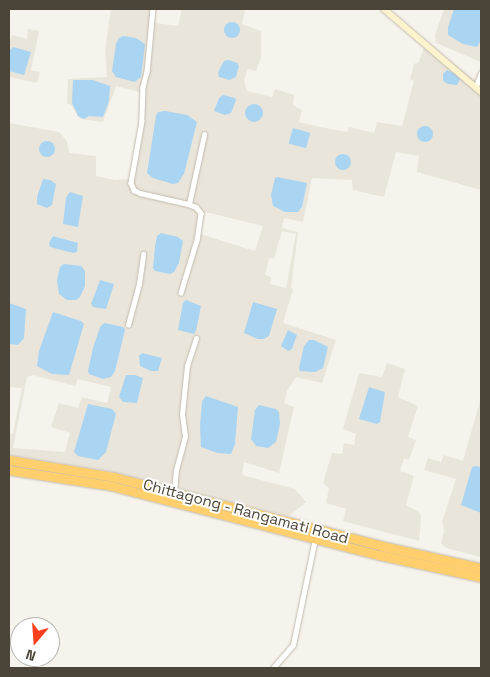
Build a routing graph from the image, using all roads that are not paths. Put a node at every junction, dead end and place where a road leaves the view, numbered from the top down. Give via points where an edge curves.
1 (153, 9) edge
2 (384, 9) edge
3 (481, 73) edge
4 (476, 86) junction
5 (481, 92) edge
6 (204, 135) dead end
7 (189, 204) junction
8 (144, 254) dead end
9 (182, 293) dead end
10 (128, 325) dead end
11 (196, 338) dead end
12 (9, 460) edge
13 (9, 470) edge
14 (174, 492) junction
15 (316, 539) junction
16 (481, 568) edge
17 (481, 577) edge
18 (273, 668) edge

1 - 7 street via 142,121 130,183 140,193
2 - 4 street
3 - 4 street
4 - 5 street
6 - 7 street
7 - 9 street via 201,213 201,220
8 - 10 street
11 - 14 street via 187,366 182,414 185,436
12 - 14 highway, Chittagong - Rangamati Road via 114,476
13 - 15 highway, Chittagong - Rangamati Road via 112,486
14 - 16 highway, Chittagong - Rangamati Road
15 - 17 highway, Chittagong - Rangamati Road
15 - 18 street via 293,645

